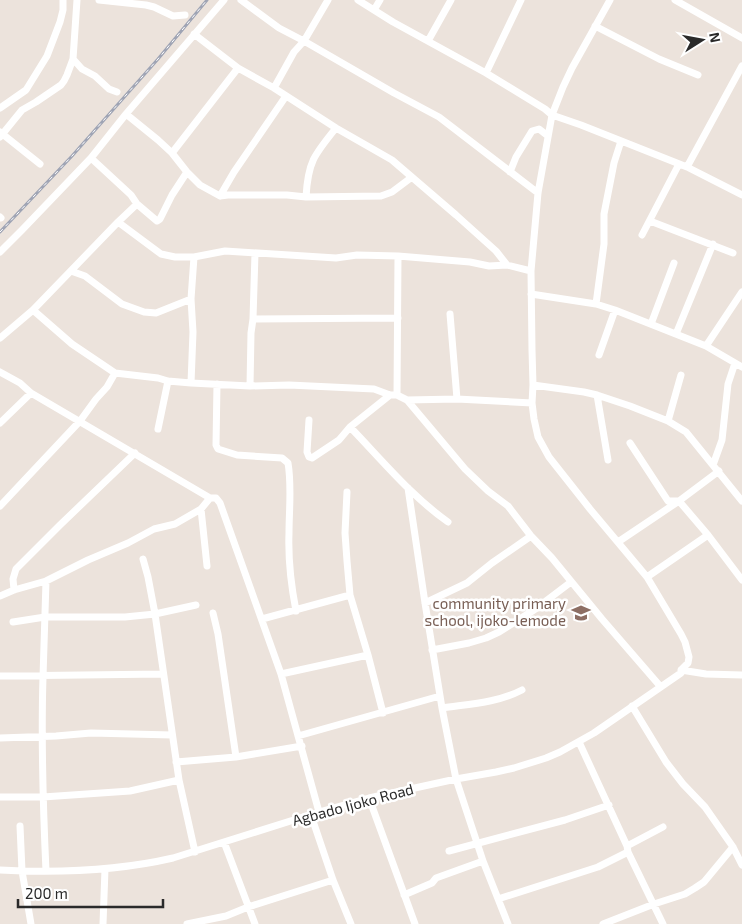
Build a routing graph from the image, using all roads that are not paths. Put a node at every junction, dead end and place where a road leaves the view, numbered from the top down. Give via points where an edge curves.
1 (63, 0) edge
2 (76, 0) edge
3 (99, 0) edge
4 (224, 0) edge
5 (242, 0) edge
6 (328, 0) edge
7 (358, 0) edge
8 (380, 0) edge
9 (451, 0) edge
10 (520, 0) edge
11 (610, 0) edge
12 (675, 0) edge
13 (146, 3) edge
14 (686, 3) edge
15 (374, 10) junction
16 (185, 15) dead end
17 (595, 26) junction
18 (194, 34) junction
19 (742, 38) edge
20 (304, 41) junction
21 (428, 41) junction
22 (73, 59) junction
23 (742, 66) edge
24 (238, 68) junction
25 (486, 73) junction
26 (698, 76) dead end
27 (274, 88) junction
28 (117, 92) dead end
29 (286, 96) junction
30 (0, 108) edge
31 (126, 114) junction
32 (552, 116) junction
33 (336, 128) junction
34 (1, 134) edge
35 (548, 136) junction
36 (621, 141) junction
37 (172, 153) junction
38 (92, 158) junction
39 (40, 164) dead end
40 (679, 164) junction
41 (687, 167) junction
42 (187, 172) junction
43 (510, 172) junction
44 (412, 177) junction
45 (741, 191) edge
46 (538, 193) junction
47 (220, 196) junction
48 (306, 197) junction
49 (137, 204) junction
50 (650, 221) junction
51 (118, 222) junction
52 (642, 235) dead end
53 (713, 244) junction
54 (0, 252) edge
55 (255, 253) junction
56 (734, 253) dead end
57 (398, 256) junction
58 (194, 257) junction
59 (674, 263) dead end
60 (507, 264) junction
61 (71, 271) junction
62 (531, 271) junction
63 (742, 292) edge
64 (531, 294) junction
65 (191, 299) junction
66 (596, 304) junction
67 (33, 310) junction
68 (615, 310) junction
69 (450, 314) dead end
70 (398, 318) junction
71 (253, 320) junction
72 (651, 324) junction
73 (676, 334) junction
74 (0, 338) edge
75 (706, 346) junction
76 (600, 355) dead end
77 (735, 362) junction
78 (742, 367) edge
79 (0, 372) edge
80 (115, 373) junction
81 (681, 375) dead end
82 (168, 381) junction
83 (191, 383) junction
84 (217, 384) junction
85 (533, 385) junction
86 (250, 386) junction
87 (31, 393) junction
88 (394, 395) junction
89 (597, 395) junction
90 (407, 400) junction
91 (457, 400) junction
92 (532, 403) junction
93 (309, 420) dead end
94 (80, 421) junction
95 (668, 421) junction
96 (0, 422) edge
97 (350, 427) junction
98 (158, 429) dead end
99 (630, 443) dead end
100 (135, 453) junction
101 (608, 460) dead end
102 (713, 464) junction
103 (719, 471) junction
104 (408, 488) junction
105 (346, 492) dead end
106 (210, 498) junction
107 (679, 501) junction
108 (742, 501) edge
109 (0, 506) edge
110 (201, 509) junction
111 (448, 522) dead end
112 (708, 535) junction
113 (531, 536) junction
114 (618, 542) junction
115 (143, 559) dead end
116 (207, 566) dead end
117 (647, 577) junction
118 (742, 580) edge
119 (46, 581) junction
120 (571, 582) junction
121 (14, 590) junction
122 (350, 595) junction
123 (0, 596) edge
124 (425, 604) junction
125 (196, 605) dead end
126 (296, 611) junction
127 (213, 613) dead end
128 (155, 614) junction
129 (45, 617) junction
130 (262, 619) junction
131 (13, 622) dead end
132 (432, 650) junction
133 (368, 654) junction
134 (681, 670) junction
135 (163, 674) junction
136 (281, 674) junction
137 (0, 676) edge
138 (43, 676) junction
139 (742, 676) edge
140 (660, 686) junction
141 (522, 690) dead end
142 (440, 696) junction
143 (632, 706) junction
144 (442, 708) junction
145 (383, 713) junction
146 (172, 735) junction
147 (42, 736) junction
148 (298, 736) junction
149 (0, 738) edge
150 (579, 742) junction
151 (302, 746) junction
152 (236, 757) junction
153 (176, 762) junction
154 (456, 778) junction
155 (178, 780) junction
156 (0, 797) edge
157 (43, 798) junction
158 (370, 798) junction
159 (609, 805) junction
160 (319, 812) junction
161 (311, 815) junction
162 (20, 826) dead end
163 (663, 827) dead end
164 (224, 842) junction
165 (478, 844) junction
166 (733, 847) junction
167 (628, 849) junction
168 (449, 851) dead end
169 (195, 852) junction
170 (483, 861) junction
171 (742, 865) edge
172 (104, 868) junction
173 (0, 870) edge
174 (22, 871) junction
175 (46, 871) junction
176 (333, 880) junction
177 (404, 895) junction
178 (498, 899) junction
179 (654, 904) junction
180 (248, 907) junction
181 (31, 924) edge
182 (103, 924) edge
183 (187, 924) edge
184 (255, 924) edge
185 (351, 924) edge
186 (415, 924) edge
187 (508, 924) edge
188 (603, 924) edge
189 (663, 924) edge

1 - 30 street via 60,22 38,70 26,90
2 - 22 street
3 - 13 street
4 - 18 street
5 - 20 street via 279,28
6 - 20 street
7 - 15 street
8 - 15 street
9 - 21 street
10 - 25 street
11 - 17 street
12 - 14 street
13 - 16 street via 173,16
14 - 19 street
15 - 21 street
17 - 26 street
17 - 32 street via 569,73
18 - 24 street
18 - 31 street
20 - 27 street via 294,52
20 - 43 street via 439,117
21 - 25 street
22 - 28 street via 82,69
22 - 34 street via 61,85 22,110
23 - 41 street
24 - 27 street
24 - 37 street
25 - 32 street via 545,108
27 - 29 street
29 - 33 street
29 - 47 street
31 - 37 street
31 - 38 street
32 - 35 street
32 - 36 street
33 - 44 street via 392,160
33 - 48 street via 313,158
34 - 39 street
35 - 43 street via 539,129 532,131
35 - 46 street
36 - 40 street
36 - 66 street via 604,214 604,244
37 - 42 street
38 - 49 street
38 - 54 street
40 - 41 street
40 - 50 street
41 - 45 street
42 - 47 street via 204,188
42 - 49 street via 157,221
43 - 46 street
44 - 48 street via 381,196
44 - 60 street
46 - 62 street
47 - 48 street
49 - 51 street
50 - 52 street
50 - 53 street
51 - 58 street via 161,254
51 - 61 street
53 - 56 street
53 - 73 street
55 - 57 street via 336,258
55 - 58 street via 224,251
55 - 71 street
57 - 60 street via 489,266
57 - 70 street
58 - 65 street
59 - 72 street
60 - 62 street
61 - 65 street via 85,276 122,304 144,312 156,313
61 - 67 street
62 - 64 street
63 - 75 street
64 - 66 street
64 - 85 street
65 - 83 street
66 - 68 street
67 - 74 street
67 - 80 street via 72,344
68 - 72 street
68 - 76 street
69 - 91 street
70 - 71 street
70 - 88 street
71 - 86 street
72 - 73 street
73 - 75 street
75 - 77 street
77 - 78 street
77 - 102 street via 728,384 722,440
79 - 87 street
80 - 82 street
80 - 94 street
81 - 95 street
82 - 83 street
82 - 98 street
83 - 84 street
84 - 86 street
84 - 126 street via 218,449 237,455 282,458 288,463 289,561
85 - 89 street
85 - 92 street
86 - 88 street via 354,387
87 - 94 street
87 - 96 street
88 - 90 street
88 - 97 street
89 - 95 street
89 - 101 street
90 - 91 street
90 - 113 street via 465,469 508,506
91 - 92 street
92 - 114 street via 542,445
93 - 97 street via 307,452 312,458 339,440
94 - 100 street
94 - 109 street
95 - 102 street via 686,432
97 - 104 street
99 - 107 street via 668,500
100 - 106 street
100 - 121 street via 16,569
102 - 103 street
103 - 107 street
103 - 108 street
104 - 111 street
104 - 124 street
105 - 122 street via 345,533
106 - 110 street
106 - 130 street via 216,498 220,503
107 - 112 street
107 - 114 street
110 - 116 street
110 - 119 street via 175,524 154,529
112 - 117 street
112 - 118 street
113 - 120 street
113 - 124 street via 467,583
114 - 117 street
115 - 128 street
117 - 134 street via 686,642 688,663
119 - 121 street
119 - 129 street
120 - 132 street via 499,632 469,643
120 - 140 street
121 - 123 street
122 - 126 street
122 - 133 street
124 - 132 street
125 - 128 street
126 - 130 street
127 - 152 street
128 - 129 street
128 - 135 street
129 - 131 street
129 - 138 street
130 - 136 street
132 - 142 street
133 - 136 street
133 - 145 street
134 - 139 street
134 - 140 street, Agbado Ijoko Road
135 - 138 street
135 - 146 street
136 - 148 street
137 - 138 street
138 - 147 street
140 - 143 street, Agbado Ijoko Road
141 - 144 street via 484,702
142 - 144 street
142 - 145 street
143 - 150 street, Agbado Ijoko Road
143 - 166 street via 666,762 705,807
144 - 154 street
145 - 148 street
146 - 147 street
146 - 153 street
147 - 149 street
147 - 157 street
148 - 151 street
150 - 154 street, Agbado Ijoko Road via 514,768
150 - 159 street
151 - 152 street
151 - 160 street
152 - 153 street
153 - 155 street
154 - 158 street, Agbado Ijoko Road
154 - 165 street
155 - 157 street via 130,791
155 - 169 street
156 - 157 street
157 - 175 street
158 - 160 street, Agbado Ijoko Road
158 - 177 street
159 - 165 street
159 - 167 street
160 - 161 street, Agbado Ijoko Road
161 - 164 street, Agbado Ijoko Road
161 - 176 street
162 - 174 street
163 - 167 street
164 - 169 street, Agbado Ijoko Road
164 - 180 street
165 - 168 street
165 - 170 street
166 - 171 street
166 - 179 street via 704,882 685,894
167 - 178 street via 598,867
167 - 179 street
169 - 172 street, Agbado Ijoko Road via 140,865
170 - 177 street via 436,878 432,883
170 - 178 street
172 - 175 street, Agbado Ijoko Road
172 - 182 street
173 - 174 street, Agbado Ijoko Road
174 - 175 street, Agbado Ijoko Road
174 - 181 street
176 - 180 street
176 - 185 street
177 - 186 street
178 - 187 street
179 - 188 street
179 - 189 street
180 - 183 street via 226,916
180 - 184 street

